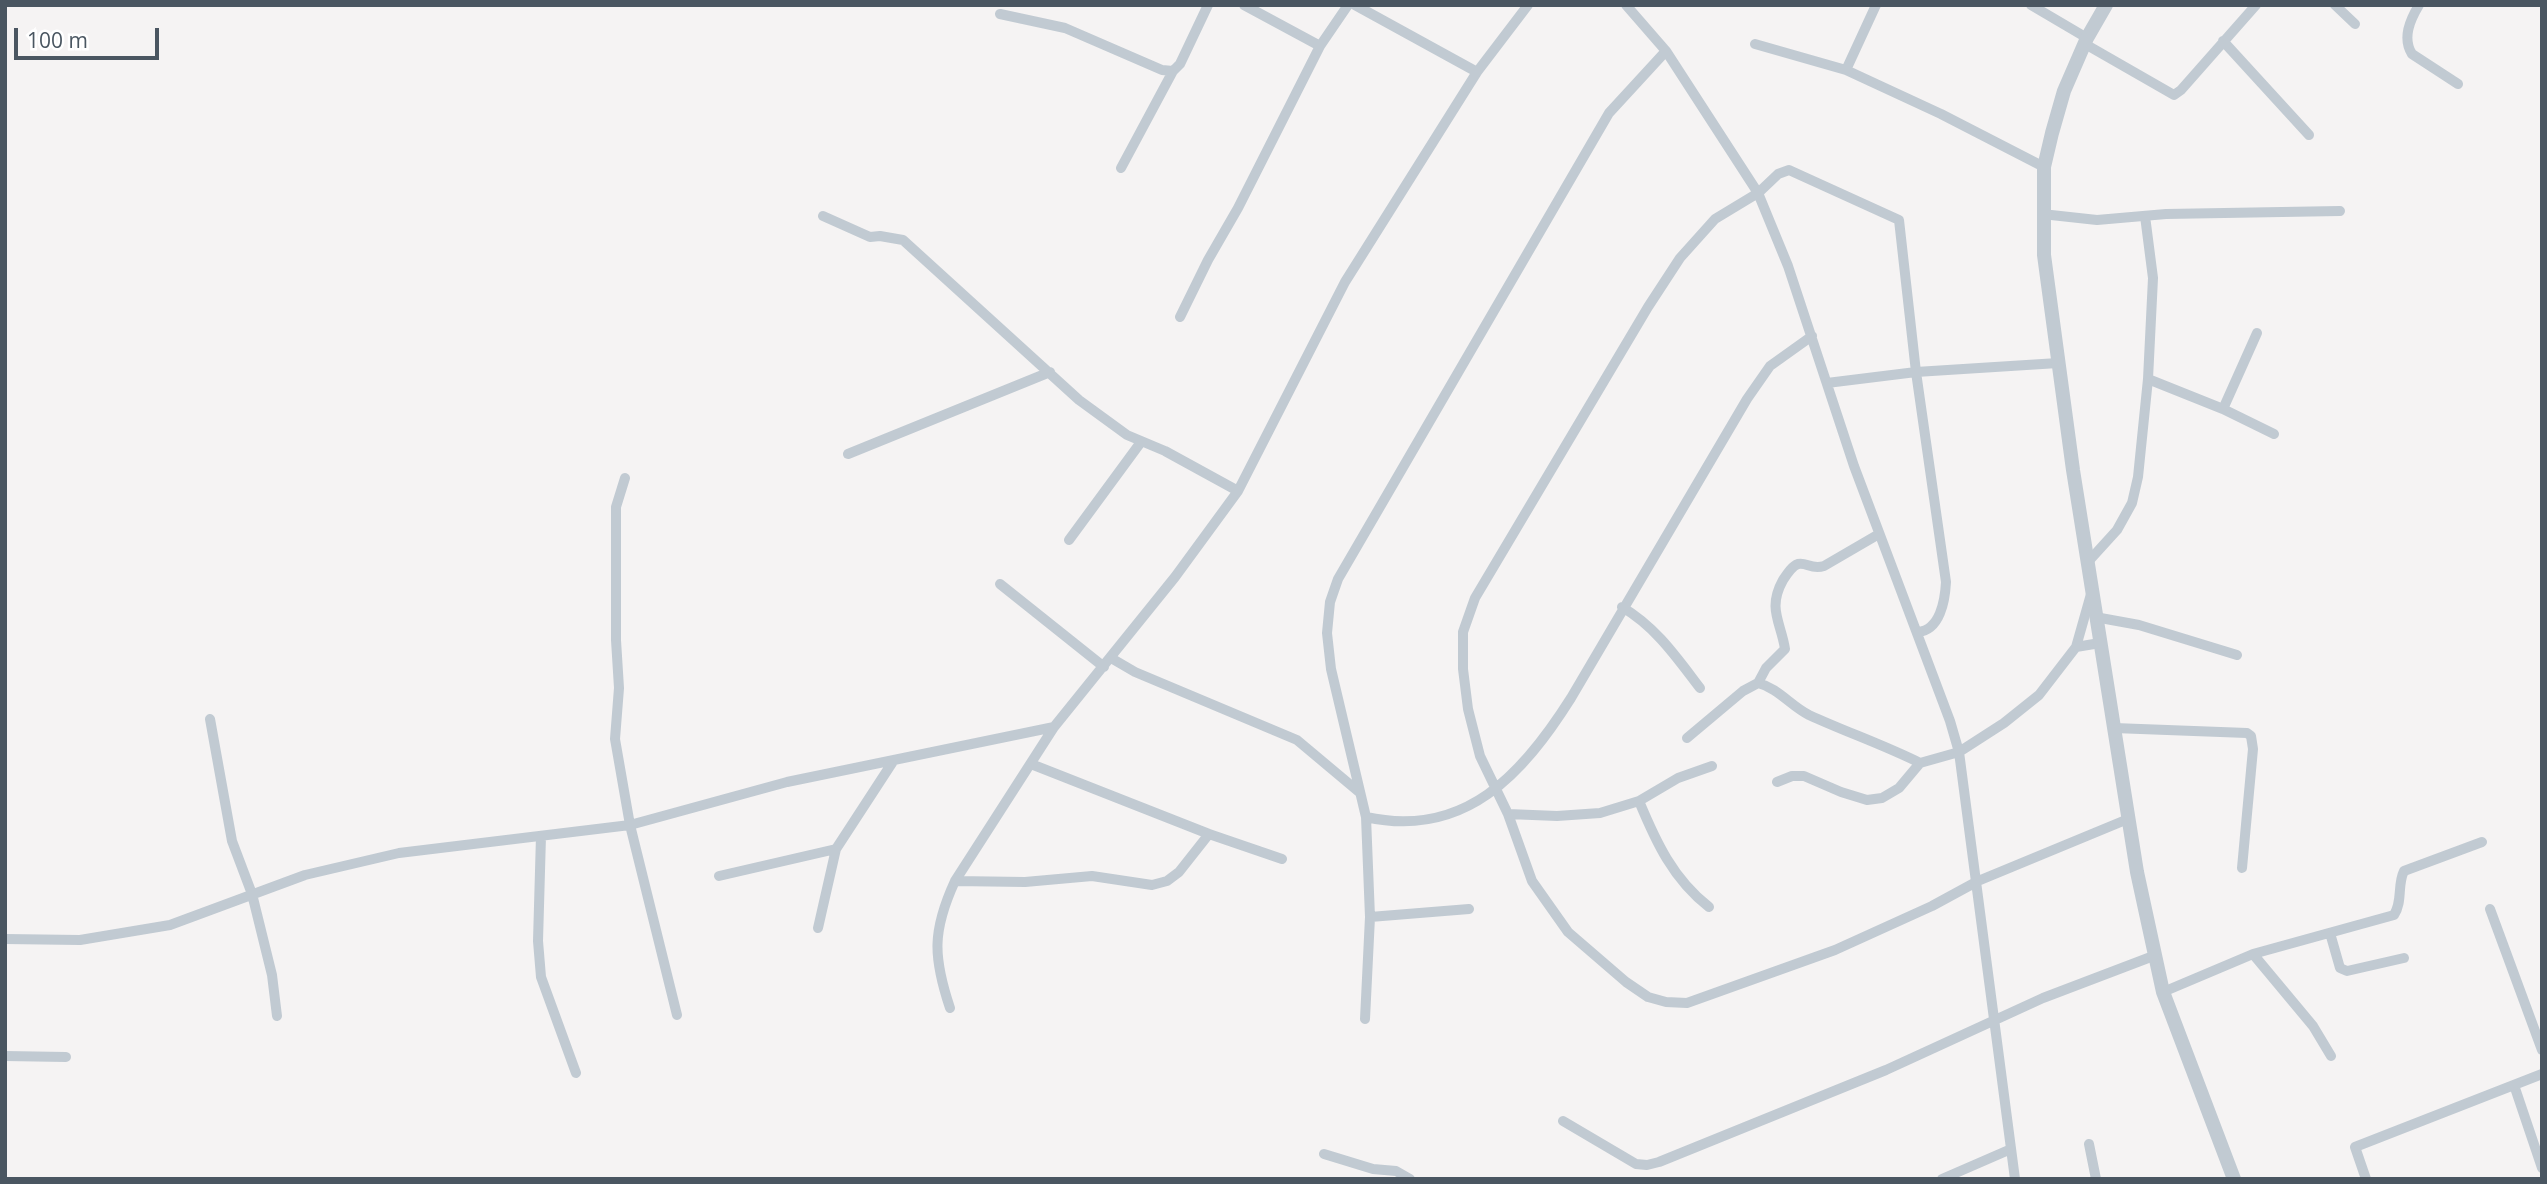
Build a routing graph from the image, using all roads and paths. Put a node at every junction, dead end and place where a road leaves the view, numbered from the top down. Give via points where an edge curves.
1 (1208, 5) edge
2 (1244, 5) edge
3 (1348, 5) edge
4 (1355, 5) edge
5 (1528, 5) edge
6 (1626, 5) edge
7 (1876, 5) edge
8 (2031, 5) edge
9 (2106, 5) edge
10 (2256, 5) edge
11 (2335, 5) edge
12 (2420, 5) edge
13 (1261, 9) edge
14 (1000, 14) dead end
15 (2355, 24) dead end
16 (2086, 41) junction
17 (2223, 41) junction
18 (1755, 44) dead end
19 (1320, 46) junction
20 (1667, 51) junction
21 (1173, 71) junction
22 (1846, 71) junction
23 (1477, 72) junction
24 (2458, 84) dead end
25 (2309, 135) dead end
26 (2044, 167) junction
27 (1121, 168) dead end
28 (1758, 193) junction
29 (2340, 211) dead end
30 (2042, 214) junction
31 (823, 216) dead end
32 (2145, 216) junction
33 (1180, 317) dead end
34 (2257, 334) dead end
35 (1812, 336) junction
36 (2059, 363) junction
37 (1050, 372) junction
38 (1916, 372) junction
39 (2148, 379) junction
40 (1827, 383) junction
41 (2223, 409) junction
42 (2274, 434) dead end
43 (1141, 442) junction
44 (848, 454) dead end
45 (625, 478) dead end
46 (1238, 491) junction
47 (1879, 534) junction
48 (1069, 540) dead end
49 (2087, 563) junction
50 (1000, 584) dead end
51 (2092, 594) junction
52 (1622, 607) junction
53 (2095, 617) junction
54 (1918, 632) junction
55 (2100, 643) junction
56 (2076, 647) junction
57 (2237, 655) dead end
58 (1108, 663) junction
59 (1758, 683) junction
60 (1700, 688) dead end
61 (210, 719) dead end
62 (1054, 727) junction
63 (2114, 728) junction
64 (1687, 738) dead end
65 (1959, 752) junction
66 (894, 760) junction
67 (1920, 763) junction
68 (1031, 764) junction
69 (1712, 766) dead end
70 (1777, 782) dead end
71 (1496, 790) junction
72 (1359, 792) junction
73 (1639, 801) junction
74 (1508, 814) junction
75 (1366, 817) junction
76 (2128, 819) junction
77 (630, 825) junction
78 (1209, 834) junction
79 (541, 836) junction
80 (2482, 842) dead end
81 (836, 849) junction
82 (1282, 859) dead end
83 (2242, 868) dead end
84 (719, 876) dead end
85 (955, 881) junction
86 (1978, 881) junction
87 (252, 894) junction
88 (1709, 907) dead end
89 (1469, 909) dead end
90 (2490, 909) dead end
91 (1370, 917) junction
92 (818, 928) dead end
93 (2330, 933) junction
94 (5, 939) edge
95 (2253, 954) junction
96 (2156, 955) junction
97 (2404, 958) dead end
98 (2164, 992) junction
99 (950, 1008) dead end
100 (677, 1015) dead end
101 (277, 1016) dead end
102 (1365, 1019) dead end
103 (1995, 1020) junction
104 (2542, 1050) edge
105 (5, 1056) edge
106 (2331, 1056) dead end
107 (66, 1057) dead end
108 (576, 1073) dead end
109 (2542, 1074) edge
110 (2514, 1085) junction
111 (1563, 1121) dead end
112 (2089, 1144) dead end
113 (2011, 1149) junction
114 (1324, 1154) dead end
115 (2542, 1168) edge
116 (1410, 1179) edge
117 (1942, 1179) edge
118 (2015, 1179) edge
119 (2096, 1179) edge
120 (2234, 1179) edge
121 (2366, 1179) edge

1 - 21 street
2 - 13 street
3 - 19 street
4 - 23 street
5 - 23 street
6 - 20 street
7 - 22 street
8 - 16 street
9 - 16 street
10 - 17 street
11 - 15 street
12 - 24 street via 2407,33 2407,47
13 - 19 street
14 - 21 street via 1066,28
16 - 17 street via 2174,95
16 - 26 street via 2064,91
17 - 25 street
18 - 22 street
19 - 33 street
20 - 28 street
20 - 72 street via 1609,113 1338,579 1327,633
21 - 27 street
22 - 26 street
23 - 46 street via 1345,282
26 - 30 street
28 - 35 street
28 - 38 street via 1788,170 1899,220
28 - 71 street via 1715,219 1680,258 1475,598 1463,632 1466,696 1480,756
29 - 32 street
30 - 32 street via 2097,220
30 - 36 street
31 - 37 street via 870,237 903,240
32 - 39 street via 2153,278
34 - 41 street
35 - 40 street
35 - 52 street via 1770,366
36 - 38 street
36 - 49 street
37 - 43 street via 1079,400
37 - 44 street
38 - 40 street
38 - 54 street via 1946,582 1939,614 1931,628
39 - 41 street
39 - 49 street via 2132,503 2105,546
40 - 47 street
41 - 42 street
43 - 46 street
43 - 48 street
45 - 77 street via 616,507 619,688 615,738
46 - 58 street
47 - 54 street
47 - 59 street via 1825,566 1815,569 1803,563 1785,576 1775,611 1785,649
49 - 51 street
50 - 58 street
51 - 53 street
51 - 56 street
52 - 60 street via 1658,634
52 - 71 street via 1550,730
53 - 55 street
53 - 57 street via 2139,625
54 - 65 street
55 - 56 street
55 - 63 street
56 - 65 street via 2039,695
58 - 62 street
58 - 72 street via 1297,740
59 - 64 street
59 - 67 street via 1806,713
61 - 87 street via 232,841
62 - 66 street
62 - 68 street
63 - 76 street
63 - 83 street via 2250,736 2253,749
65 - 67 street
65 - 86 street
66 - 77 street via 788,782
66 - 81 street
67 - 70 street via 1899,788 1867,800 1804,776
68 - 78 street
68 - 85 street
69 - 73 street via 1678,778
71 - 74 street
71 - 75 street via 1437,817 1408,822
72 - 75 street
73 - 74 street via 1600,813
73 - 88 street via 1674,873
74 - 86 street via 1532,881 1568,932 1626,982 1665,1002 1687,1003 1822,954
75 - 91 street
76 - 86 street
76 - 96 street
77 - 79 street
77 - 100 street
78 - 82 street
78 - 85 street via 1179,872 1152,885 1092,876 1025,882
79 - 87 street via 399,853 305,875
79 - 108 street via 541,977
80 - 93 street via 2404,871 2394,915
81 - 84 street
81 - 92 street
85 - 99 street via 936,942 939,974
86 - 103 street
87 - 94 street via 170,925 80,940
87 - 101 street
89 - 91 street
90 - 104 street
91 - 102 street
93 - 95 street
93 - 97 street via 2343,970
95 - 98 street
95 - 106 street via 2313,1026
96 - 98 street
96 - 103 street
98 - 120 street
103 - 111 street via 1659,1163 1636,1164
103 - 113 street
105 - 107 street
109 - 110 street
110 - 115 street
110 - 121 street via 2355,1147
112 - 119 street
113 - 117 street
113 - 118 street
114 - 116 street via 1396,1171

